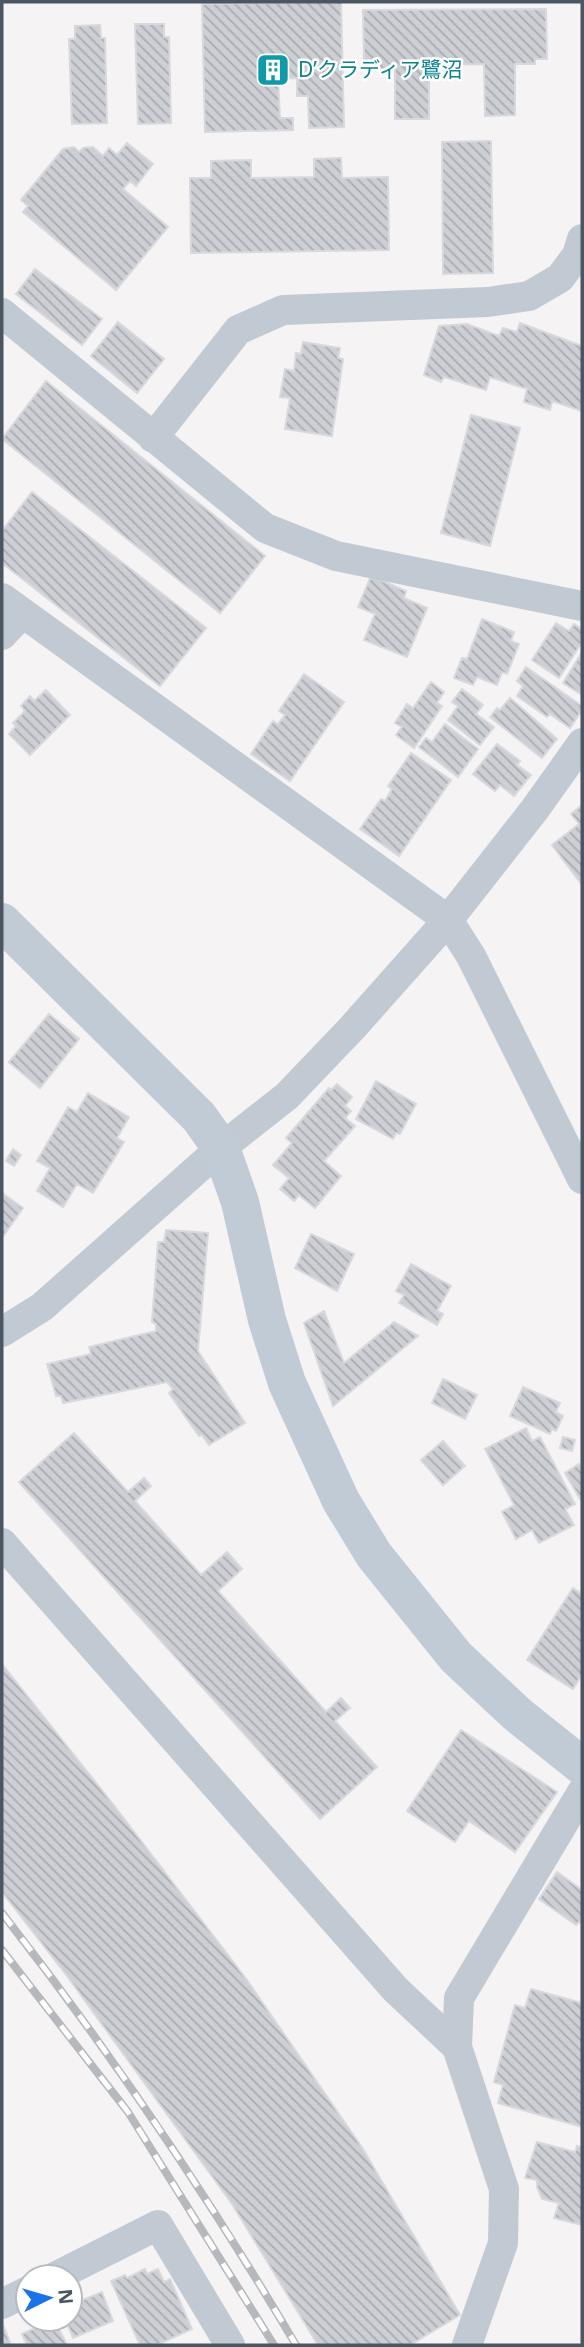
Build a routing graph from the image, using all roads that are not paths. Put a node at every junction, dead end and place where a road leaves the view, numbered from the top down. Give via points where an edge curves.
1 (582, 239) edge
2 (2, 313) edge
3 (153, 438) junction
4 (12, 606) edge
5 (582, 606) edge
6 (2, 635) edge
7 (582, 743) edge
8 (448, 920) junction
9 (2, 922) edge
10 (221, 1148) junction
11 (582, 1179) edge
12 (2, 1332) edge
13 (2, 1543) edge
14 (582, 1766) edge
15 (582, 1792) edge
16 (457, 2047) junction
17 (83, 2263) edge
18 (230, 2345) edge
19 (467, 2345) edge

1 - 3 street via 577,255 560,278 529,296 488,302 283,310 238,330
2 - 3 street
3 - 5 street via 265,528 336,556
4 - 6 street
4 - 8 street
7 - 8 street
8 - 10 street via 287,1096
8 - 11 street via 471,956
9 - 10 street via 200,1117
10 - 12 street via 42,1307
10 - 14 street via 240,1202 267,1320 287,1383 341,1501 373,1555 456,1657
13 - 16 street via 396,1990
15 - 16 street via 459,1998
16 - 19 street via 504,2189 503,2243
17 - 18 street via 158,2225

